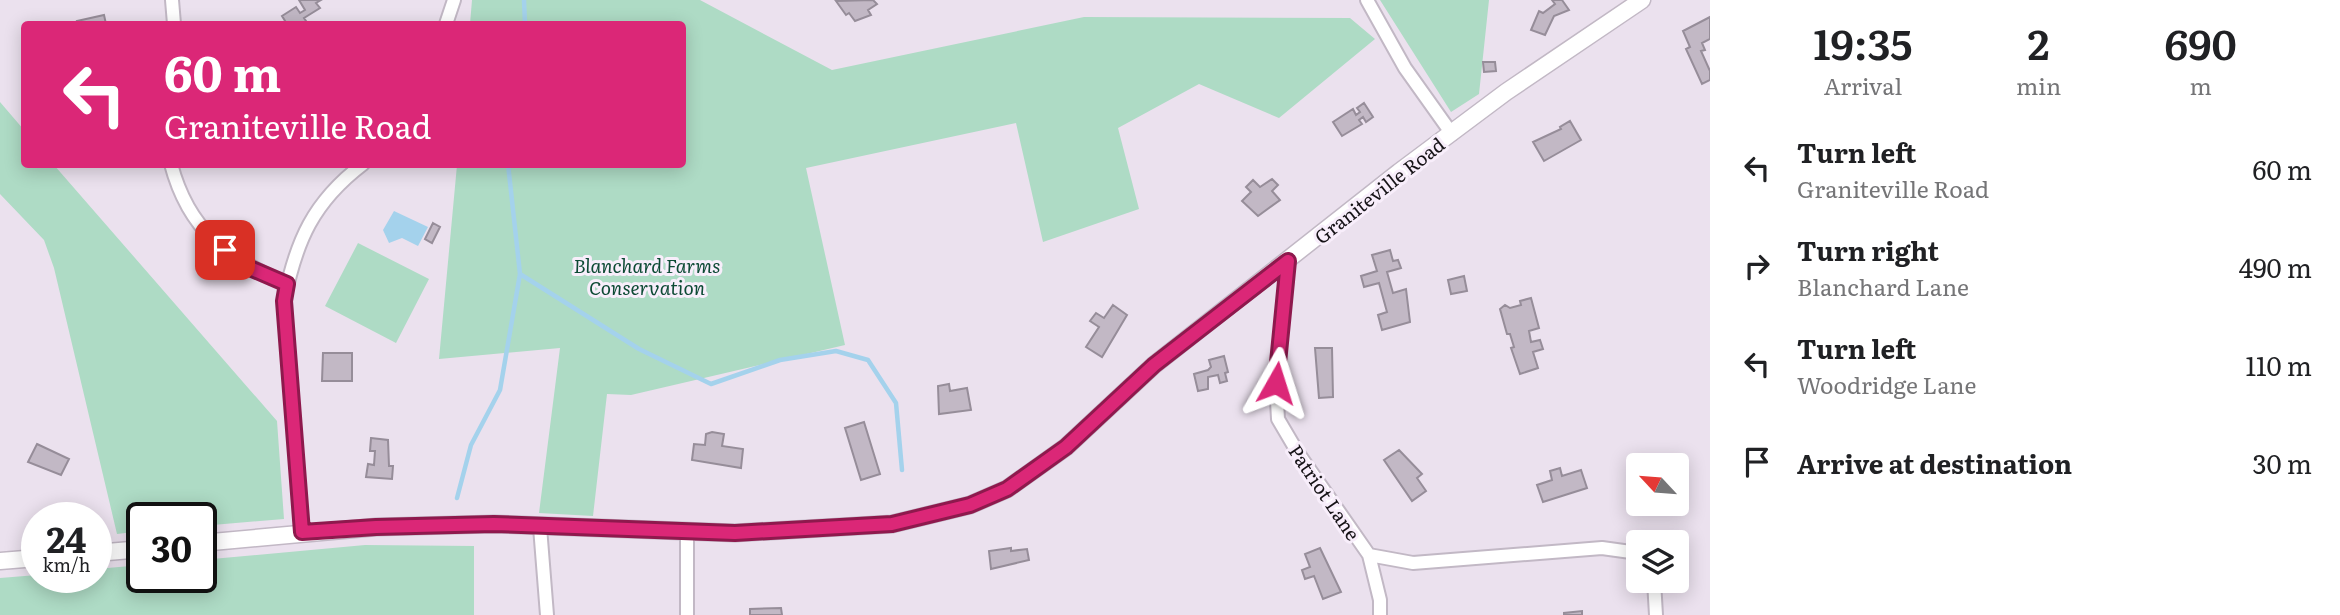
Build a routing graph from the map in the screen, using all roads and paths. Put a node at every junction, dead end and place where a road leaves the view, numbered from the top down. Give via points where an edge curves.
1 (172, 0) edge
2 (454, 0) edge
3 (1367, 0) edge
4 (1642, 0) edge
5 (174, 21) edge
6 (447, 21) edge
7 (1452, 134) junction
8 (173, 168) edge
9 (358, 168) edge
10 (1288, 261) junction
11 (287, 284) junction
12 (540, 527) junction
13 (302, 532) junction
14 (687, 532) junction
15 (217, 540) edge
16 (1626, 551) edge
17 (1369, 555) junction
18 (21, 559) edge
19 (0, 561) edge
20 (1655, 593) edge
21 (547, 615) edge
22 (687, 615) edge
23 (1380, 615) edge
24 (1656, 615) edge

1 - 5 street
2 - 6 street
3 - 7 street via 1405,68
4 - 7 main road, Graniteville Road
7 - 10 main road, Graniteville Road
8 - 11 street via 185,204 200,226 243,265
9 - 11 street via 310,219
10 - 14 main road, Graniteville Road via 1154,365 1066,447 1002,491 970,505 892,524
10 - 17 street, Patriot Lane via 1276,383 1278,419
11 - 13 street via 284,301
12 - 13 main road, Graniteville Road via 389,526
12 - 14 main road, Graniteville Road
12 - 21 street
13 - 15 main road, Graniteville Road
14 - 22 street
16 - 17 street, Patriot Lane via 1602,548 1413,564
17 - 23 street, Patriot Lane
18 - 19 main road
20 - 24 street

